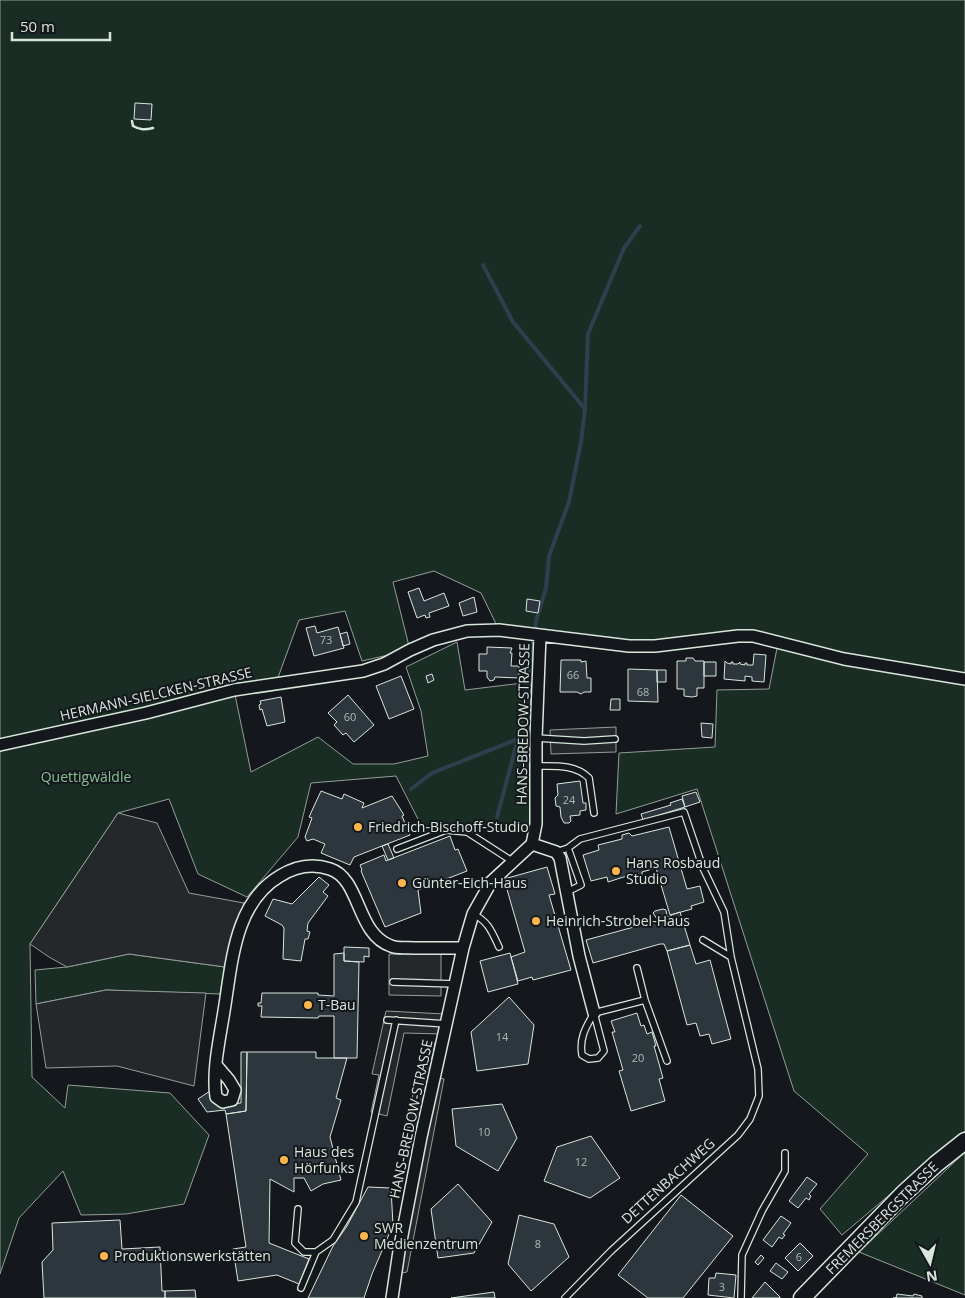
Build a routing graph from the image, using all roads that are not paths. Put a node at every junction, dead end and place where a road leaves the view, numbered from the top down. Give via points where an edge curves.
1 (535, 635) junction
2 (965, 679) edge
3 (536, 738) junction
4 (615, 739) dead end
5 (0, 745) edge
6 (536, 766) junction
7 (594, 813) dead end
8 (532, 844) junction
9 (397, 849) dead end
10 (562, 850) junction
11 (512, 861) junction
12 (472, 914) junction
13 (703, 940) dead end
14 (499, 947) dead end
15 (463, 948) junction
16 (731, 957) junction
17 (637, 968) dead end
18 (393, 982) dead end
19 (456, 984) junction
20 (645, 1000) junction
21 (594, 1013) junction
22 (387, 1020) dead end
23 (396, 1020) junction
24 (447, 1024) junction
25 (667, 1061) dead end
26 (217, 1066) dead end
27 (965, 1142) edge
28 (785, 1153) dead end
29 (298, 1209) dead end
30 (316, 1252) junction
31 (301, 1288) dead end
32 (392, 1298) edge
33 (564, 1298) edge
34 (741, 1298) edge
35 (802, 1298) edge

1 - 2 street, HERMANN-SIELCKEN-STRASSE via 629,646 753,636 844,659
1 - 3 street, HANS-BREDOW-STRASSE
1 - 5 street, HERMANN-SIELCKEN-STRASSE via 499,630 467,631 433,640 363,671 234,690 146,714
3 - 4 lane
3 - 6 street, HANS-BREDOW-STRASSE
6 - 7 lane via 562,766 585,774 589,778
6 - 8 street, HANS-BREDOW-STRASSE via 536,824
8 - 10 street
8 - 11 street, HANS-BREDOW-STRASSE
9 - 11 lane via 446,830 467,832
10 - 16 lane via 580,839 684,812 702,868 724,912
10 - 21 street via 560,858 579,956
11 - 12 street, HANS-BREDOW-STRASSE via 491,882
12 - 14 lane via 482,918 491,928
12 - 15 street, HANS-BREDOW-STRASSE
13 - 16 lane
15 - 19 street, HANS-BREDOW-STRASSE
15 - 26 street via 394,947 381,942 372,933 345,879 333,870 315,865 291,869 268,883 243,917 234,948
16 - 33 lane, DETTENBACHWEG via 758,1069 759,1096 750,1119 738,1136
17 - 20 lane
18 - 19 lane
19 - 24 street, HANS-BREDOW-STRASSE
20 - 21 lane
20 - 25 lane
21 - 21 lane via 583,1032 580,1047 582,1055 590,1060 604,1052
22 - 23 lane
23 - 24 lane
23 - 30 lane via 356,1202 333,1240
24 - 32 street, HANS-BREDOW-STRASSE via 406,1212
27 - 35 main road, FREMERSBERGSTRASSE via 904,1194
28 - 34 lane via 786,1171 762,1211 742,1255
29 - 30 lane via 295,1243 304,1252
30 - 31 lane

